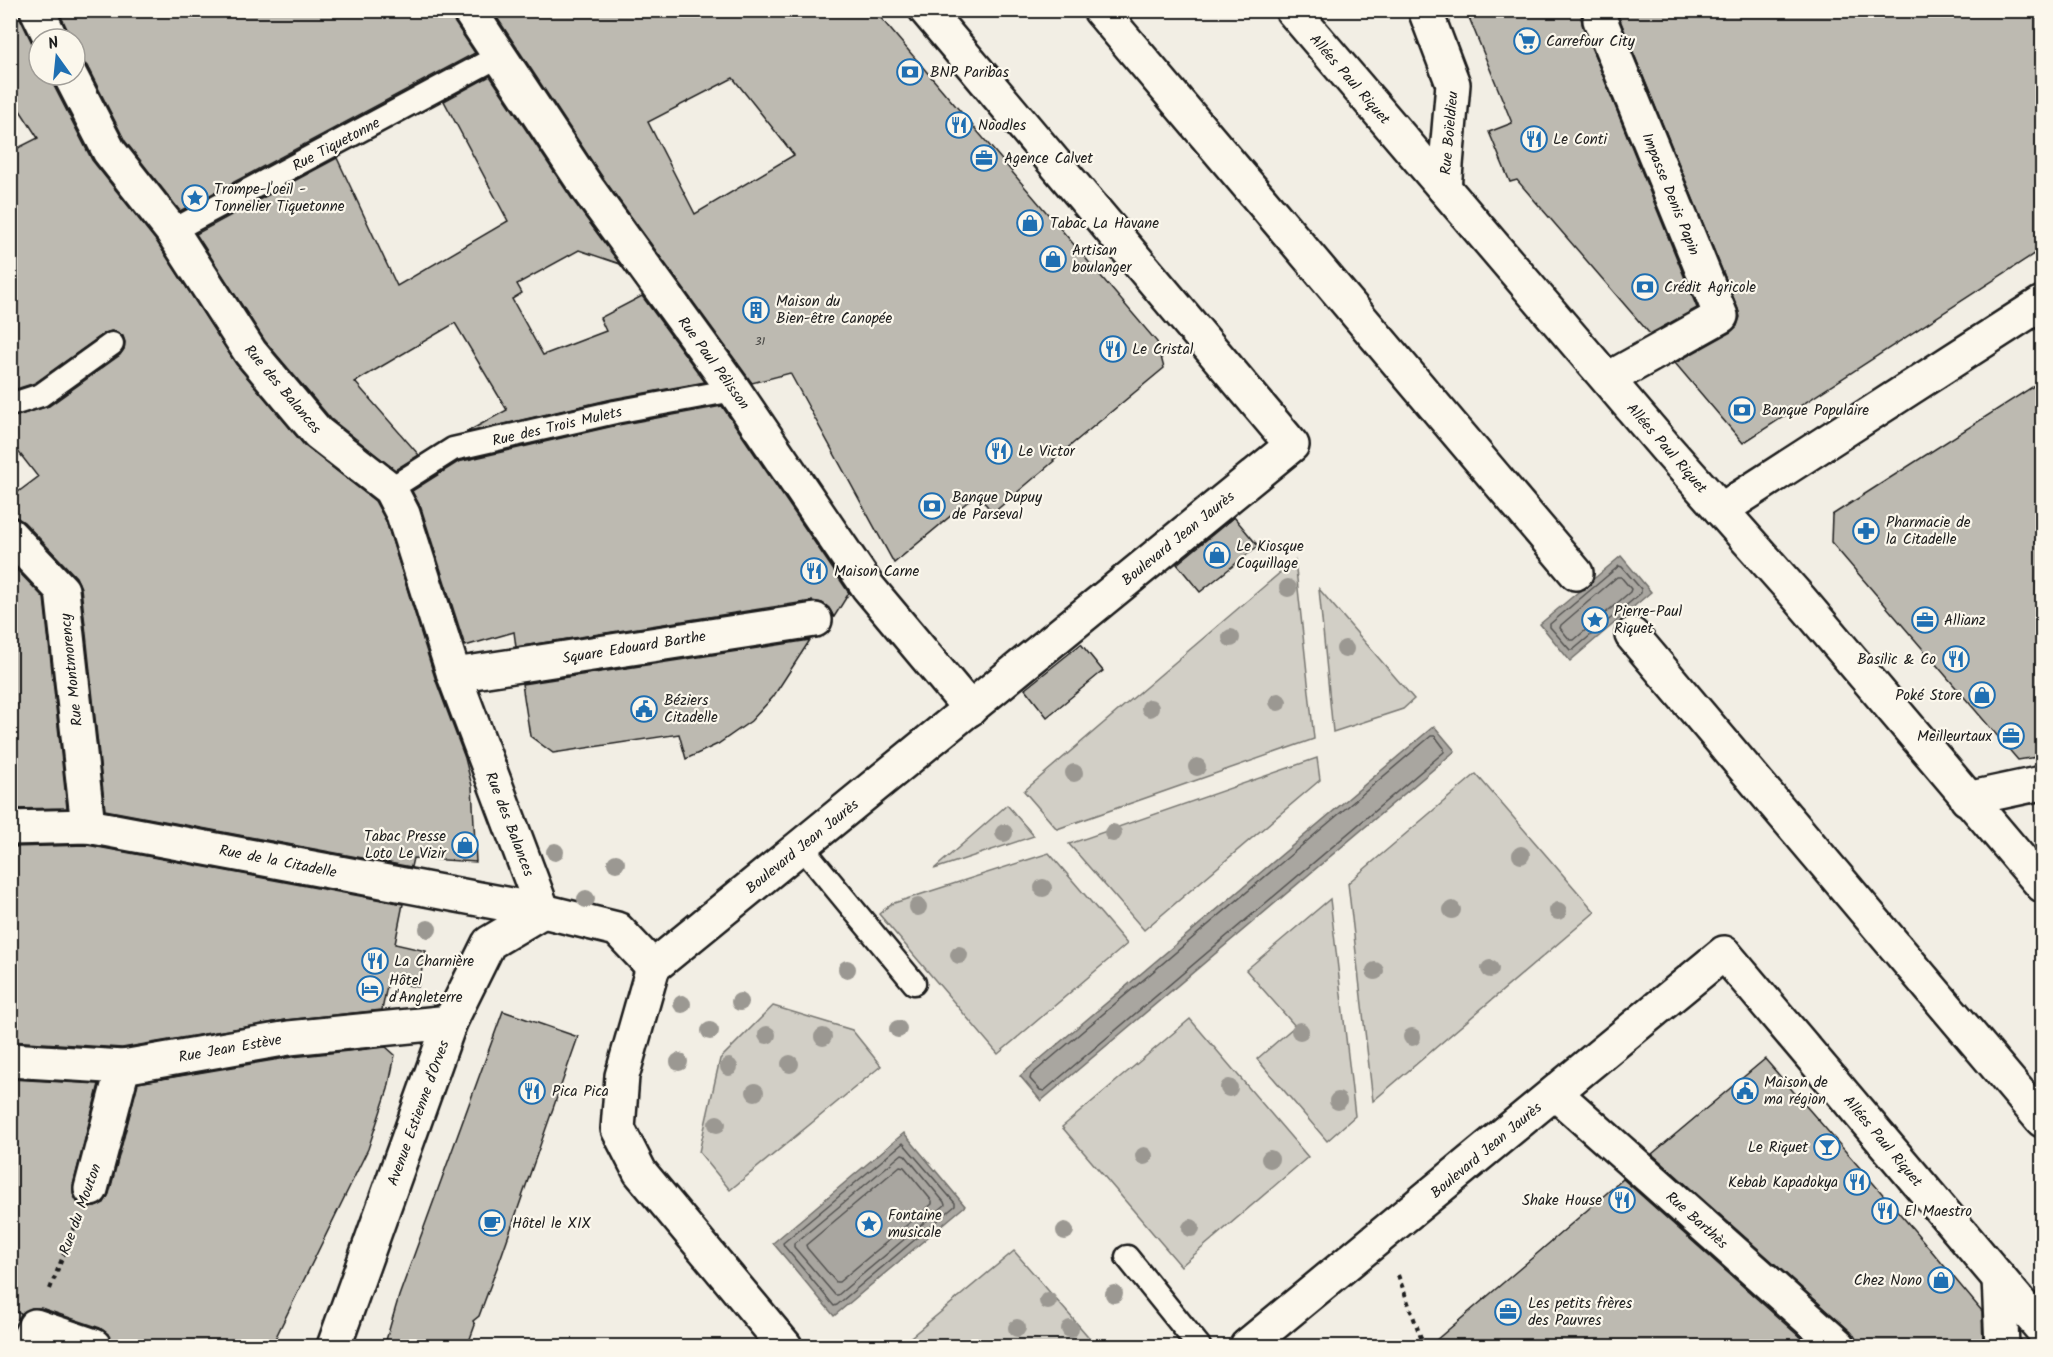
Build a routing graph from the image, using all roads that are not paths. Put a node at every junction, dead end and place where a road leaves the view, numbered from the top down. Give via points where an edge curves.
1 (37, 10) edge
2 (469, 10) edge
3 (926, 10) edge
4 (1100, 10) edge
5 (1292, 10) edge
6 (1425, 10) edge
7 (1600, 20) dead end
8 (45, 27) edge
9 (499, 56) junction
10 (76, 87) edge
11 (1444, 188) junction
12 (172, 231) junction
13 (2043, 303) edge
14 (112, 344) dead end
15 (1608, 379) junction
16 (734, 390) junction
17 (10, 405) edge
18 (390, 489) junction
19 (1721, 510) junction
20 (10, 535) edge
21 (1576, 573) dead end
22 (815, 620) dead end
23 (1632, 635) dead end
24 (454, 675) junction
25 (970, 709) junction
26 (2043, 783) edge
27 (1968, 799) junction
28 (88, 826) junction
29 (10, 828) edge
30 (801, 846) junction
31 (2043, 885) edge
32 (543, 911) junction
33 (1724, 953) joint
34 (653, 967) junction
35 (914, 983) dead end
36 (450, 1022) junction
37 (10, 1060) edge
38 (123, 1067) junction
39 (1555, 1093) junction
40 (2043, 1120) edge
41 (91, 1190) road end
42 (1127, 1257) dead end
43 (1999, 1278) junction
44 (2043, 1329) edge
45 (30, 1336) edge
46 (94, 1347) edge
47 (334, 1347) edge
48 (785, 1347) edge
49 (1200, 1347) edge
50 (1247, 1347) edge
51 (1839, 1347) edge
52 (2002, 1347) edge

1 - 8 street
2 - 9 street, Rue Paul Pélisson
3 - 25 street, Boulevard Jean Jaurès via 1292,445
4 - 21 street
5 - 11 street, Allées Paul Riquet
6 - 11 street, Rue Boïeldieu via 1453,84
7 - 15 street, Impasse Denis Papin via 1721,316
9 - 12 lane, Rue Tiquetonne
9 - 16 street, Rue Paul Pélisson via 588,189
10 - 12 street, Rue des Balances via 109,151
11 - 15 street, Allées Paul Riquet
12 - 18 street, Rue des Balances via 250,352 310,424
13 - 19 street
14 - 17 lane via 41,395
15 - 19 street, Allées Paul Riquet
16 - 18 lane, Rue des Trois Mulets via 453,449
16 - 25 street, Rue Paul Pélisson via 868,587
18 - 24 street, Rue des Balances via 403,514
19 - 27 street, Allées Paul Riquet
20 - 28 street, Rue Montmorency via 62,590
22 - 24 street, Square Edouard Barthe
23 - 40 street
24 - 32 street, Rue des Balances
25 - 30 street, Boulevard Jean Jaurès
26 - 27 street
27 - 31 street, Allées Paul Riquet
28 - 29 street, Rue de la Citadelle
28 - 32 street, Rue de la Citadelle
30 - 34 street, Boulevard Jean Jaurès
30 - 35 lane
32 - 34 street, Rue de la Citadelle via 617,929
32 - 36 street, Avenue Estienne d'Orves via 489,943
33 - 39 street, Boulevard Jean Jaurès
33 - 43 street, Allées Paul Riquet
34 - 48 street via 621,1076 618,1129 640,1172
36 - 38 street, Rue Jean Estève via 288,1038
36 - 47 street, Avenue Estienne d'Orves
37 - 38 street, Rue Jean Estève
38 - 41 street, Rue du Mouton
39 - 50 street, Boulevard Jean Jaurès
39 - 51 street, Rue Barthès
42 - 49 lane
43 - 44 street, Allées Paul Riquet
43 - 52 street
45 - 46 street

